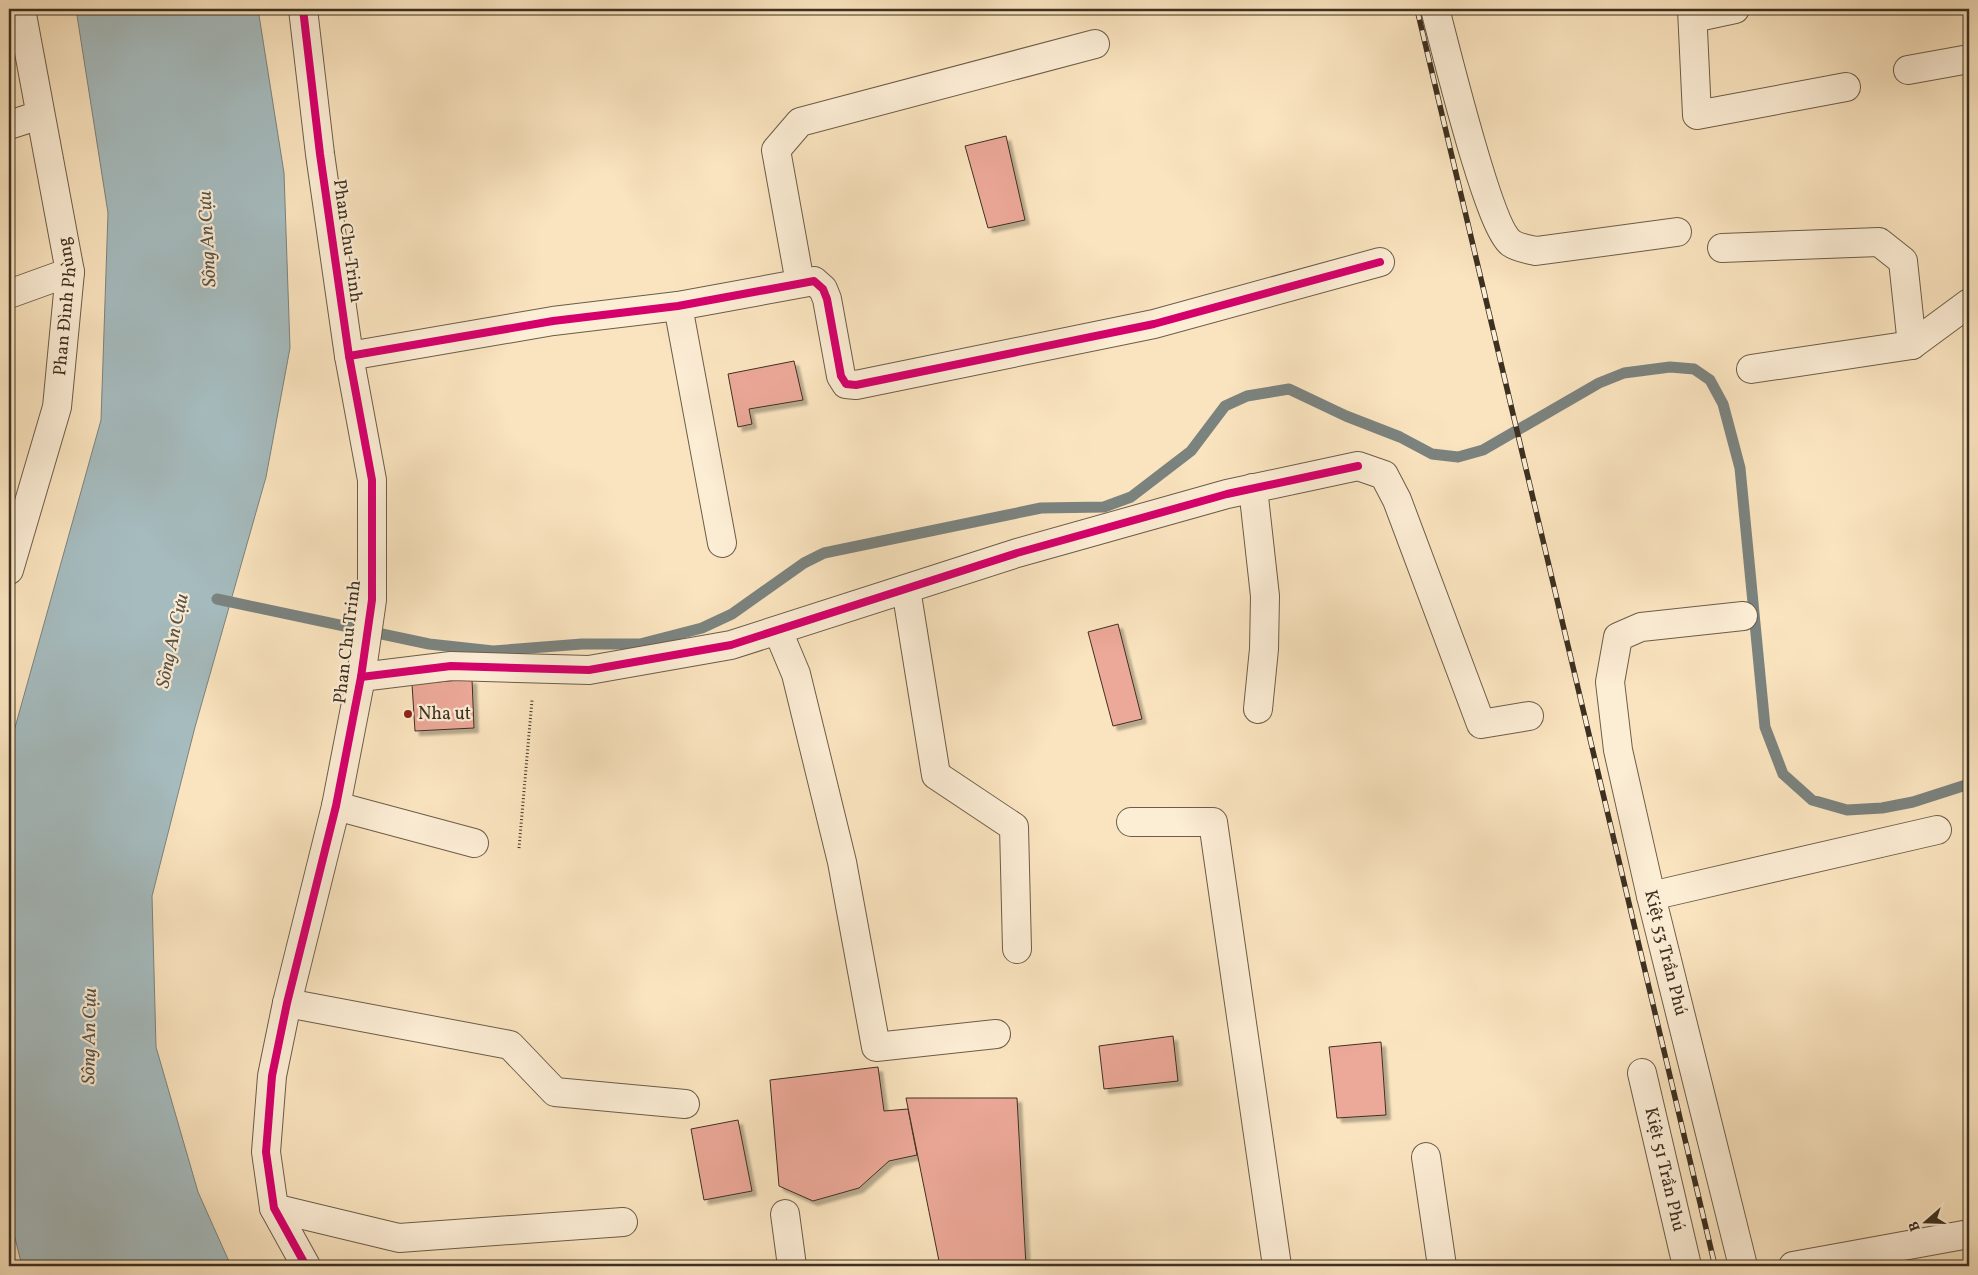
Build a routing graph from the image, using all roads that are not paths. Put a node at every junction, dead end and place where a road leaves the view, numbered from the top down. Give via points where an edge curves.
1 (21, 9) edge
2 (303, 9) edge
3 (1435, 9) edge
4 (1735, 9) edge
5 (1692, 14) edge
6 (1095, 44) dead end
7 (1969, 59) edge
8 (1908, 70) dead end
9 (1846, 87) dead end
10 (40, 115) junction
11 (9, 125) edge
12 (1677, 232) dead end
13 (1722, 248) dead end
14 (1380, 262) dead end
15 (70, 272) junction
16 (800, 283) junction
17 (9, 294) edge
18 (1969, 303) edge
19 (678, 306) junction
20 (1912, 345) junction
21 (349, 356) junction
22 (1751, 369) dead end
23 (1253, 488) junction
24 (722, 542) dead end
25 (9, 570) edge
26 (906, 589) junction
27 (1743, 616) dead end
28 (778, 631) junction
29 (362, 670) junction
30 (1258, 709) dead end
31 (1529, 716) dead end
32 (336, 806) junction
33 (1131, 822) dead end
34 (1937, 830) dead end
35 (474, 843) dead end
36 (1651, 896) junction
37 (1017, 949) dead end
38 (288, 1003) junction
39 (996, 1034) dead end
40 (1642, 1073) dead end
41 (685, 1104) dead end
42 (1426, 1157) dead end
43 (274, 1208) junction
44 (785, 1214) dead end
45 (623, 1222) dead end
46 (1969, 1234) edge
47 (306, 1266) edge
48 (792, 1266) edge
49 (1277, 1266) edge
50 (1442, 1266) edge
51 (1687, 1266) edge
52 (1743, 1266) edge
53 (1793, 1266) edge

1 - 10 street, Phan Đình Phùng
2 - 21 street, Phan Chu Trinh
3 - 12 street via 1488,199 1502,232 1510,242 1536,251
4 - 5 street
5 - 9 street via 1697,115
6 - 16 street via 800,122 776,150
7 - 8 street
10 - 11 street
10 - 15 street, Phan Đình Phùng
13 - 20 street via 1879,242 1903,261
14 - 16 street via 1154,324 856,385 846,384 841,376 823,289 814,281
15 - 17 street
15 - 25 street, Phan Đình Phùng via 57,407
16 - 19 street
18 - 20 street
19 - 21 street via 553,321
19 - 24 street
20 - 22 street
21 - 29 street, Phan Chu Trinh via 372,480 372,600
23 - 26 street via 1017,554
23 - 30 street via 1265,596
23 - 31 street via 1358,466 1384,475 1397,500 1481,724
26 - 28 street
26 - 37 street via 936,775 1014,827
27 - 36 street, Kiệt 53 Trần Phú via 1641,626 1618,637 1610,682 1618,750
28 - 29 street via 731,645 589,670 451,666
28 - 39 street via 796,674 842,862 876,1047
29 - 32 street, Phan Chu Trinh
32 - 35 street
32 - 38 street, Phan Chu Trinh
33 - 49 street via 1213,822
34 - 36 street
36 - 52 street, Kiệt 53 Trần Phú
38 - 41 street via 510,1045 555,1092
38 - 43 street, Phan Chu Trinh via 272,1076 266,1152
40 - 51 street, Kiệt 51 Trần Phú
42 - 50 street
43 - 45 street via 399,1238
43 - 47 street, Phan Chu Trinh
44 - 48 street
46 - 53 street

